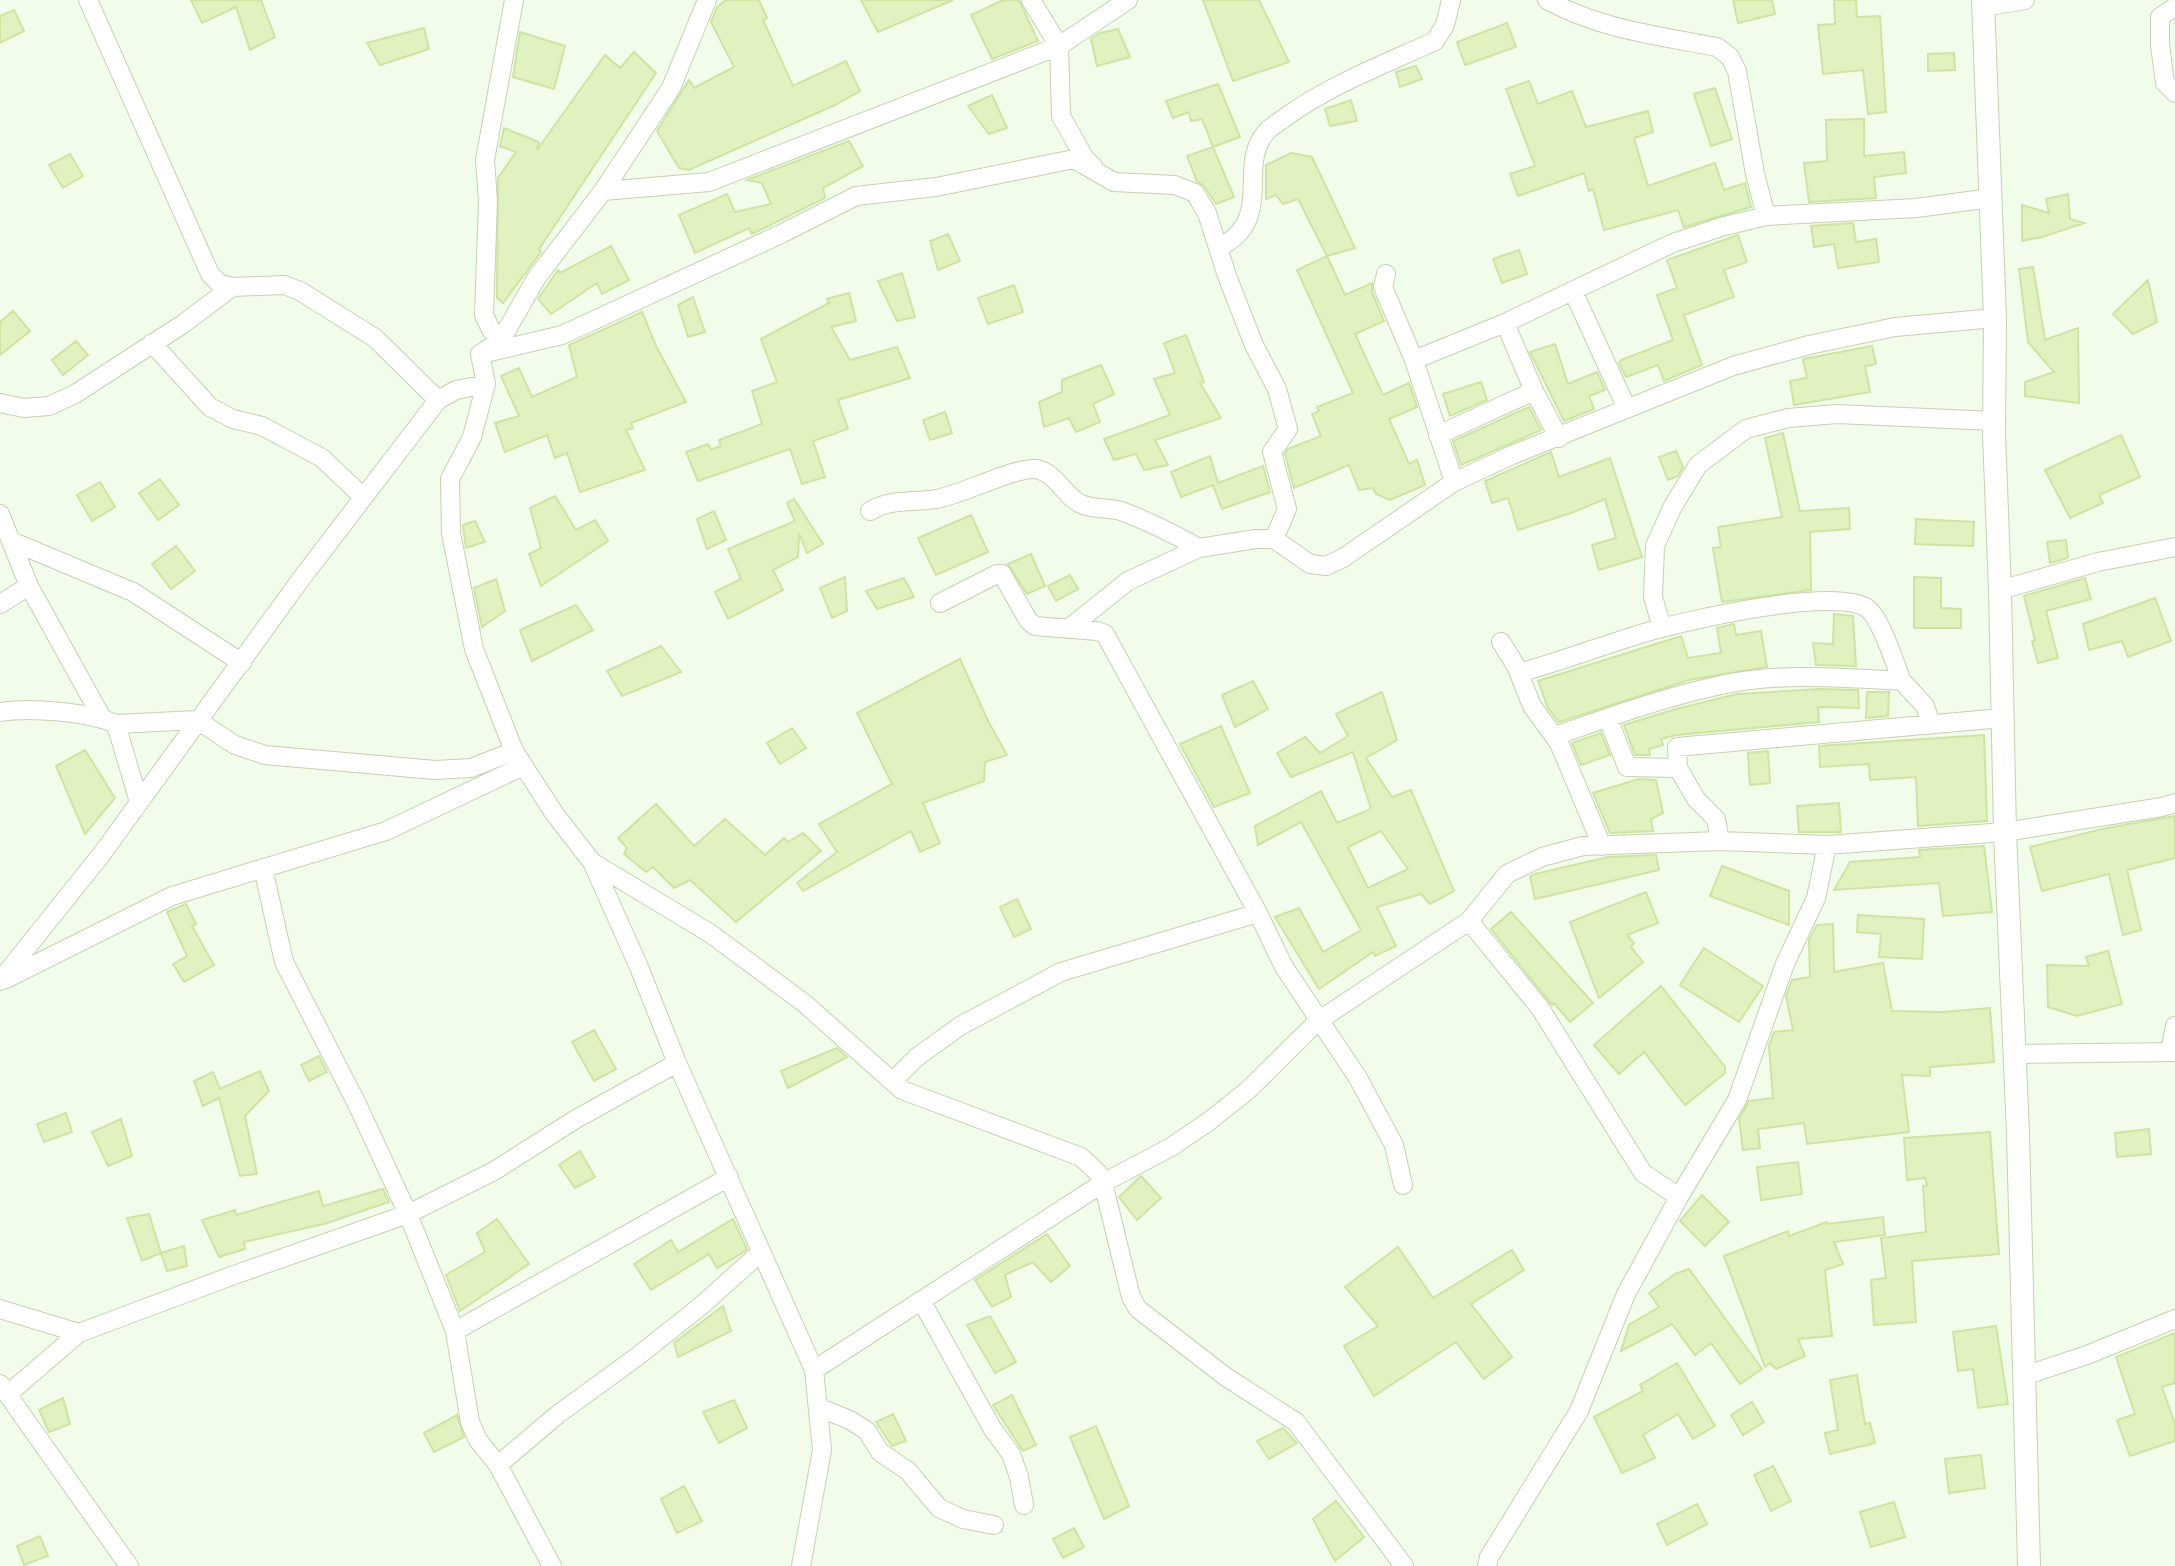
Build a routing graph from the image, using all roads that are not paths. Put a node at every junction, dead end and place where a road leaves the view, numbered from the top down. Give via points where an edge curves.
1 (88, 0) edge
2 (514, 0) edge
3 (707, 0) edge
4 (1031, 0) edge
5 (1128, 0) edge
6 (1451, 0) edge
7 (1547, 0) edge
8 (2025, 0) edge
9 (1983, 4) edge
10 (2175, 7) edge
11 (1059, 46) junction
12 (2175, 93) edge
13 (1114, 182) junction
14 (603, 191) junction
15 (1991, 198) junction
16 (1766, 216) junction
17 (1218, 248) junction
18 (1386, 274) dead end
19 (232, 287) junction
20 (1573, 291) junction
21 (1995, 318) junction
22 (1505, 323) junction
23 (501, 340) junction
24 (152, 343) junction
25 (480, 354) junction
26 (1414, 360) junction
27 (486, 384) junction
28 (1534, 391) junction
29 (438, 400) junction
30 (0, 403) edge
31 (1627, 409) junction
32 (1994, 421) junction
33 (1438, 435) junction
34 (1559, 438) junction
35 (1454, 482) junction
36 (363, 497) junction
37 (870, 511) dead end
38 (0, 514) edge
39 (1274, 539) junction
40 (11, 541) junction
41 (2175, 547) edge
42 (1199, 548) junction
43 (29, 586) junction
44 (2000, 590) junction
45 (940, 603) dead end
46 (0, 604) edge
47 (1662, 628) junction
48 (1068, 629) junction
49 (1501, 642) dead end
50 (242, 663) junction
51 (1519, 673) junction
52 (1902, 681) junction
53 (0, 712) edge
54 (1608, 718) junction
55 (2002, 718) junction
56 (197, 720) junction
57 (109, 721) junction
58 (1931, 724) junction
59 (1555, 736) junction
60 (519, 759) junction
61 (1678, 768) junction
62 (139, 802) junction
63 (2175, 803) edge
64 (2005, 832) junction
65 (1720, 841) junction
66 (1827, 845) junction
67 (1602, 846) junction
68 (592, 862) junction
69 (263, 868) junction
70 (1258, 913) junction
71 (1469, 921) junction
72 (0, 982) edge
73 (1318, 1021) junction
74 (2175, 1026) edge
75 (2173, 1052) edge
76 (2015, 1054) junction
77 (677, 1063) junction
78 (893, 1081) junction
79 (729, 1177) junction
80 (1103, 1183) junction
81 (1403, 1185) dead end
82 (1679, 1197) junction
83 (408, 1214) junction
84 (761, 1252) junction
85 (922, 1302) junction
86 (0, 1309) edge
87 (2175, 1319) edge
88 (455, 1331) junction
89 (79, 1333) junction
90 (814, 1370) junction
91 (2024, 1376) junction
92 (4, 1389) edge
93 (820, 1408) junction
94 (498, 1465) junction
95 (1024, 1505) dead end
96 (994, 1525) dead end
97 (129, 1566) edge
98 (552, 1566) edge
99 (801, 1566) edge
100 (1404, 1566) edge
101 (1487, 1566) edge
102 (2029, 1566) edge

1 - 19 street via 210,274
2 - 23 street via 485,160 484,315
3 - 14 street via 671,88
4 - 11 street
5 - 11 street
6 - 17 street via 1435,41 1309,101 1267,131 1257,148 1250,214 1232,241
7 - 16 street via 1571,14 1717,47 1730,57
8 - 9 street
9 - 15 street
10 - 12 street via 2160,17 2165,83
11 - 13 street via 1061,116 1085,159
11 - 14 street via 709,182
13 - 17 street via 1175,185 1195,193
13 - 25 street via 1074,159 936,187 856,196 562,335
14 - 23 street via 537,277
15 - 16 street
15 - 21 street
16 - 20 street via 1673,243
17 - 39 street via 1254,345 1277,389 1288,429 1272,452 1287,509
18 - 26 street via 1383,287
19 - 24 street
19 - 29 street via 284,285 300,291 375,338
20 - 22 street
20 - 31 street
21 - 31 street via 1895,327 1809,345 1733,366
21 - 32 street
22 - 26 street
22 - 28 street
23 - 25 street
24 - 30 street via 49,406
24 - 36 street via 210,407 262,426 322,458
25 - 27 street
26 - 33 street
27 - 29 street
27 - 60 street via 472,437 450,479 451,533 474,649
28 - 33 street
28 - 34 street
29 - 36 street
31 - 34 street
32 - 44 street
32 - 47 street via 1837,414 1788,418 1746,429 1698,465 1655,546 1653,597
33 - 35 street
34 - 35 street
35 - 39 street via 1326,566 1310,564
36 - 50 street
37 - 42 street via 893,502 935,500 1036,469 1079,503 1117,509
38 - 40 street
39 - 42 street
40 - 43 street
40 - 50 street via 133,592
41 - 44 street
42 - 48 street via 1128,581
43 - 46 street
43 - 57 street
44 - 55 street
45 - 48 street via 1002,574 1035,626
47 - 51 street
47 - 52 street via 1782,603 1854,603 1868,610 1879,626
48 - 70 street via 1105,634
49 - 51 street
50 - 56 street
51 - 59 street via 1532,706
52 - 54 street via 1777,678 1714,686
52 - 58 street via 1925,706
53 - 57 street
54 - 59 street
54 - 61 street via 1627,767
55 - 58 street
55 - 64 street
56 - 57 street
56 - 60 street via 235,745 265,755 435,770
56 - 62 street
57 - 62 street
58 - 61 street via 1677,747
59 - 67 street
60 - 68 street
60 - 69 street via 386,831
61 - 65 street via 1696,799 1716,819
62 - 72 street
63 - 64 street
64 - 66 street
64 - 76 street
65 - 66 street
65 - 67 street
66 - 82 street via 1816,898 1785,964 1737,1100
67 - 71 street via 1542,857 1507,874
68 - 77 street
68 - 78 street via 735,951
69 - 72 street via 172,896
69 - 83 street via 284,962
70 - 73 street
70 - 78 street via 1061,972 960,1026
71 - 73 street
71 - 82 street via 1540,1008 1643,1173
73 - 80 street via 1208,1122
73 - 81 street via 1358,1078 1394,1145
74 - 75 street
75 - 76 street
76 - 91 street
77 - 79 street
77 - 83 street via 494,1171
78 - 80 street via 902,1090 1081,1157
79 - 84 street
79 - 88 street
80 - 85 street
80 - 100 street via 1138,1309 1226,1377 1296,1422
82 - 101 street via 1626,1294 1579,1411
83 - 88 street
83 - 89 street
84 - 90 street
84 - 94 street via 702,1305
85 - 90 street
85 - 95 street via 1011,1454
86 - 89 street
87 - 91 street
88 - 94 street via 470,1422
89 - 92 street
90 - 93 street
91 - 102 street
92 - 97 street
93 - 96 street via 867,1431 880,1452 908,1471 939,1508
93 - 99 street via 822,1450
94 - 98 street

